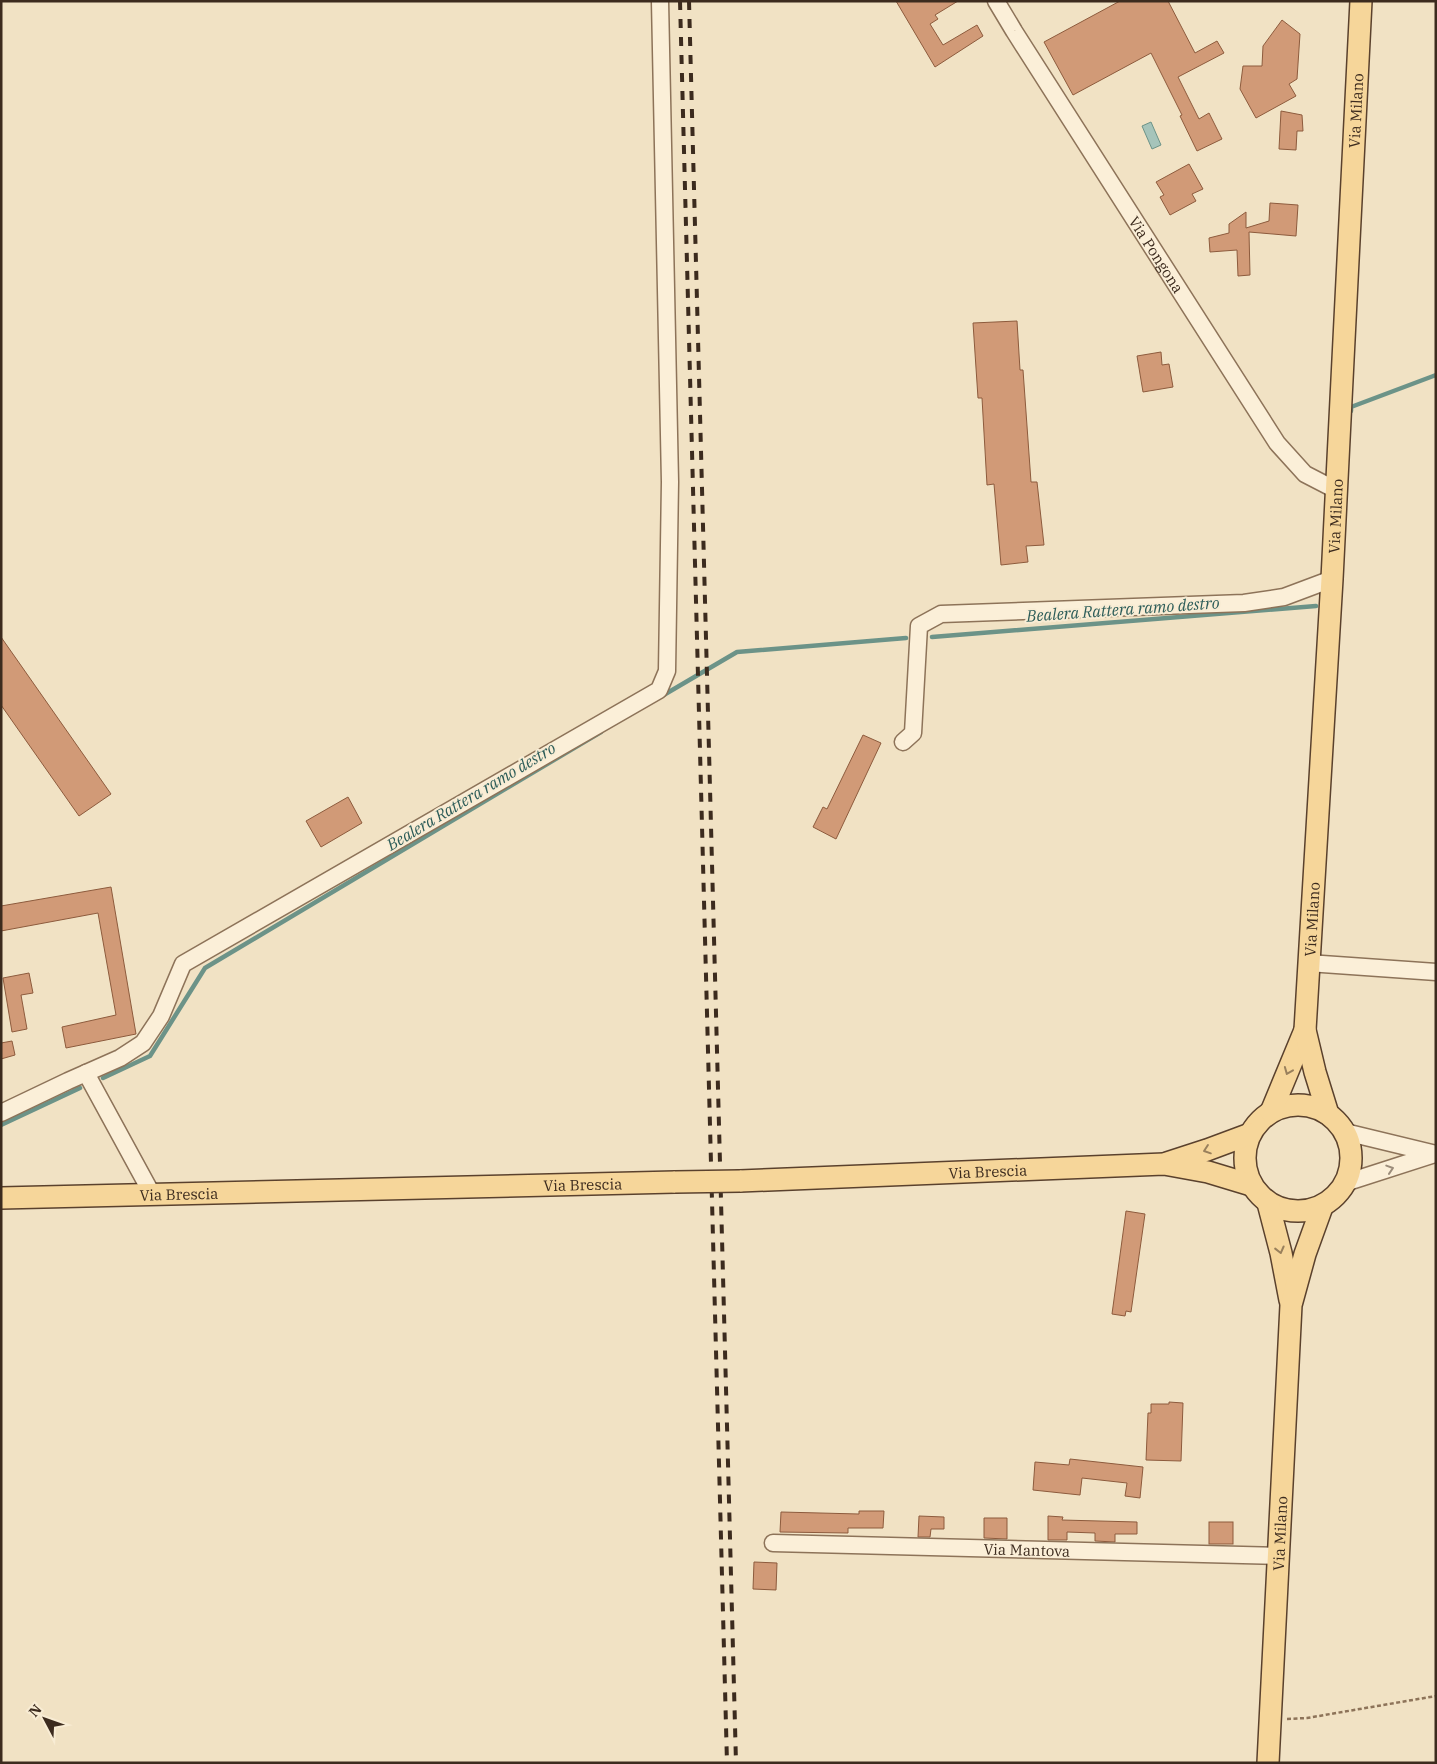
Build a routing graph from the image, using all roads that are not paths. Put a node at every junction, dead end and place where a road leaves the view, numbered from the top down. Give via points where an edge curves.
1 (660, 1) edge
2 (996, 1) edge
3 (1361, 1) edge
4 (1336, 490) junction
5 (1332, 579) junction
6 (903, 742) dead end
7 (1308, 963) junction
8 (1436, 972) edge
9 (1305, 1030) junction
10 (86, 1073) junction
11 (1270, 1112) junction
12 (1, 1113) edge
13 (1328, 1114) junction
14 (1345, 1132) junction
15 (1250, 1134) junction
16 (1436, 1154) edge
17 (1164, 1164) junction
18 (1345, 1184) junction
19 (1251, 1185) junction
20 (152, 1194) junction
21 (1, 1198) edge
22 (1268, 1203) junction
23 (1322, 1206) junction
24 (1291, 1305) junction
25 (773, 1542) dead end
26 (1279, 1556) junction
27 (1269, 1760) edge

1 - 10 street via 670,482 667,671 659,690 183,964 161,1016 143,1043 120,1058
2 - 4 street, Via Pongona via 1277,443 1305,474
3 - 4 main road, Via Milano
4 - 5 main road, Via Milano
5 - 6 street via 1284,597 1244,603 941,614 920,626 913,733
5 - 7 main road, Via Milano
7 - 8 street
7 - 9 main road, Via Milano
9 -> 11 main road, Via Milano
9 - 13 main road, Via Milano
10 - 12 street
10 - 20 street
11 - 13 main road via 1300,1104
11 - 15 main road
13 - 14 main road
14 - 16 street
14 - 18 main road via 1351,1148 1351,1166
15 -> 17 main road
15 - 19 main road via 1245,1168
18 -> 16 street
17 - 19 main road via 1208,1172
17 - 20 main road, Via Brescia, bridge via 740,1181
18 - 23 main road
19 - 22 main road
20 - 21 main road, Via Brescia
22 - 23 main road via 1294,1212
22 -> 24 main road, Via Milano
23 - 24 main road, Via Milano via 1304,1254
24 - 26 main road, Via Milano
25 - 26 street, Via Mantova
26 - 27 main road, Via Milano

